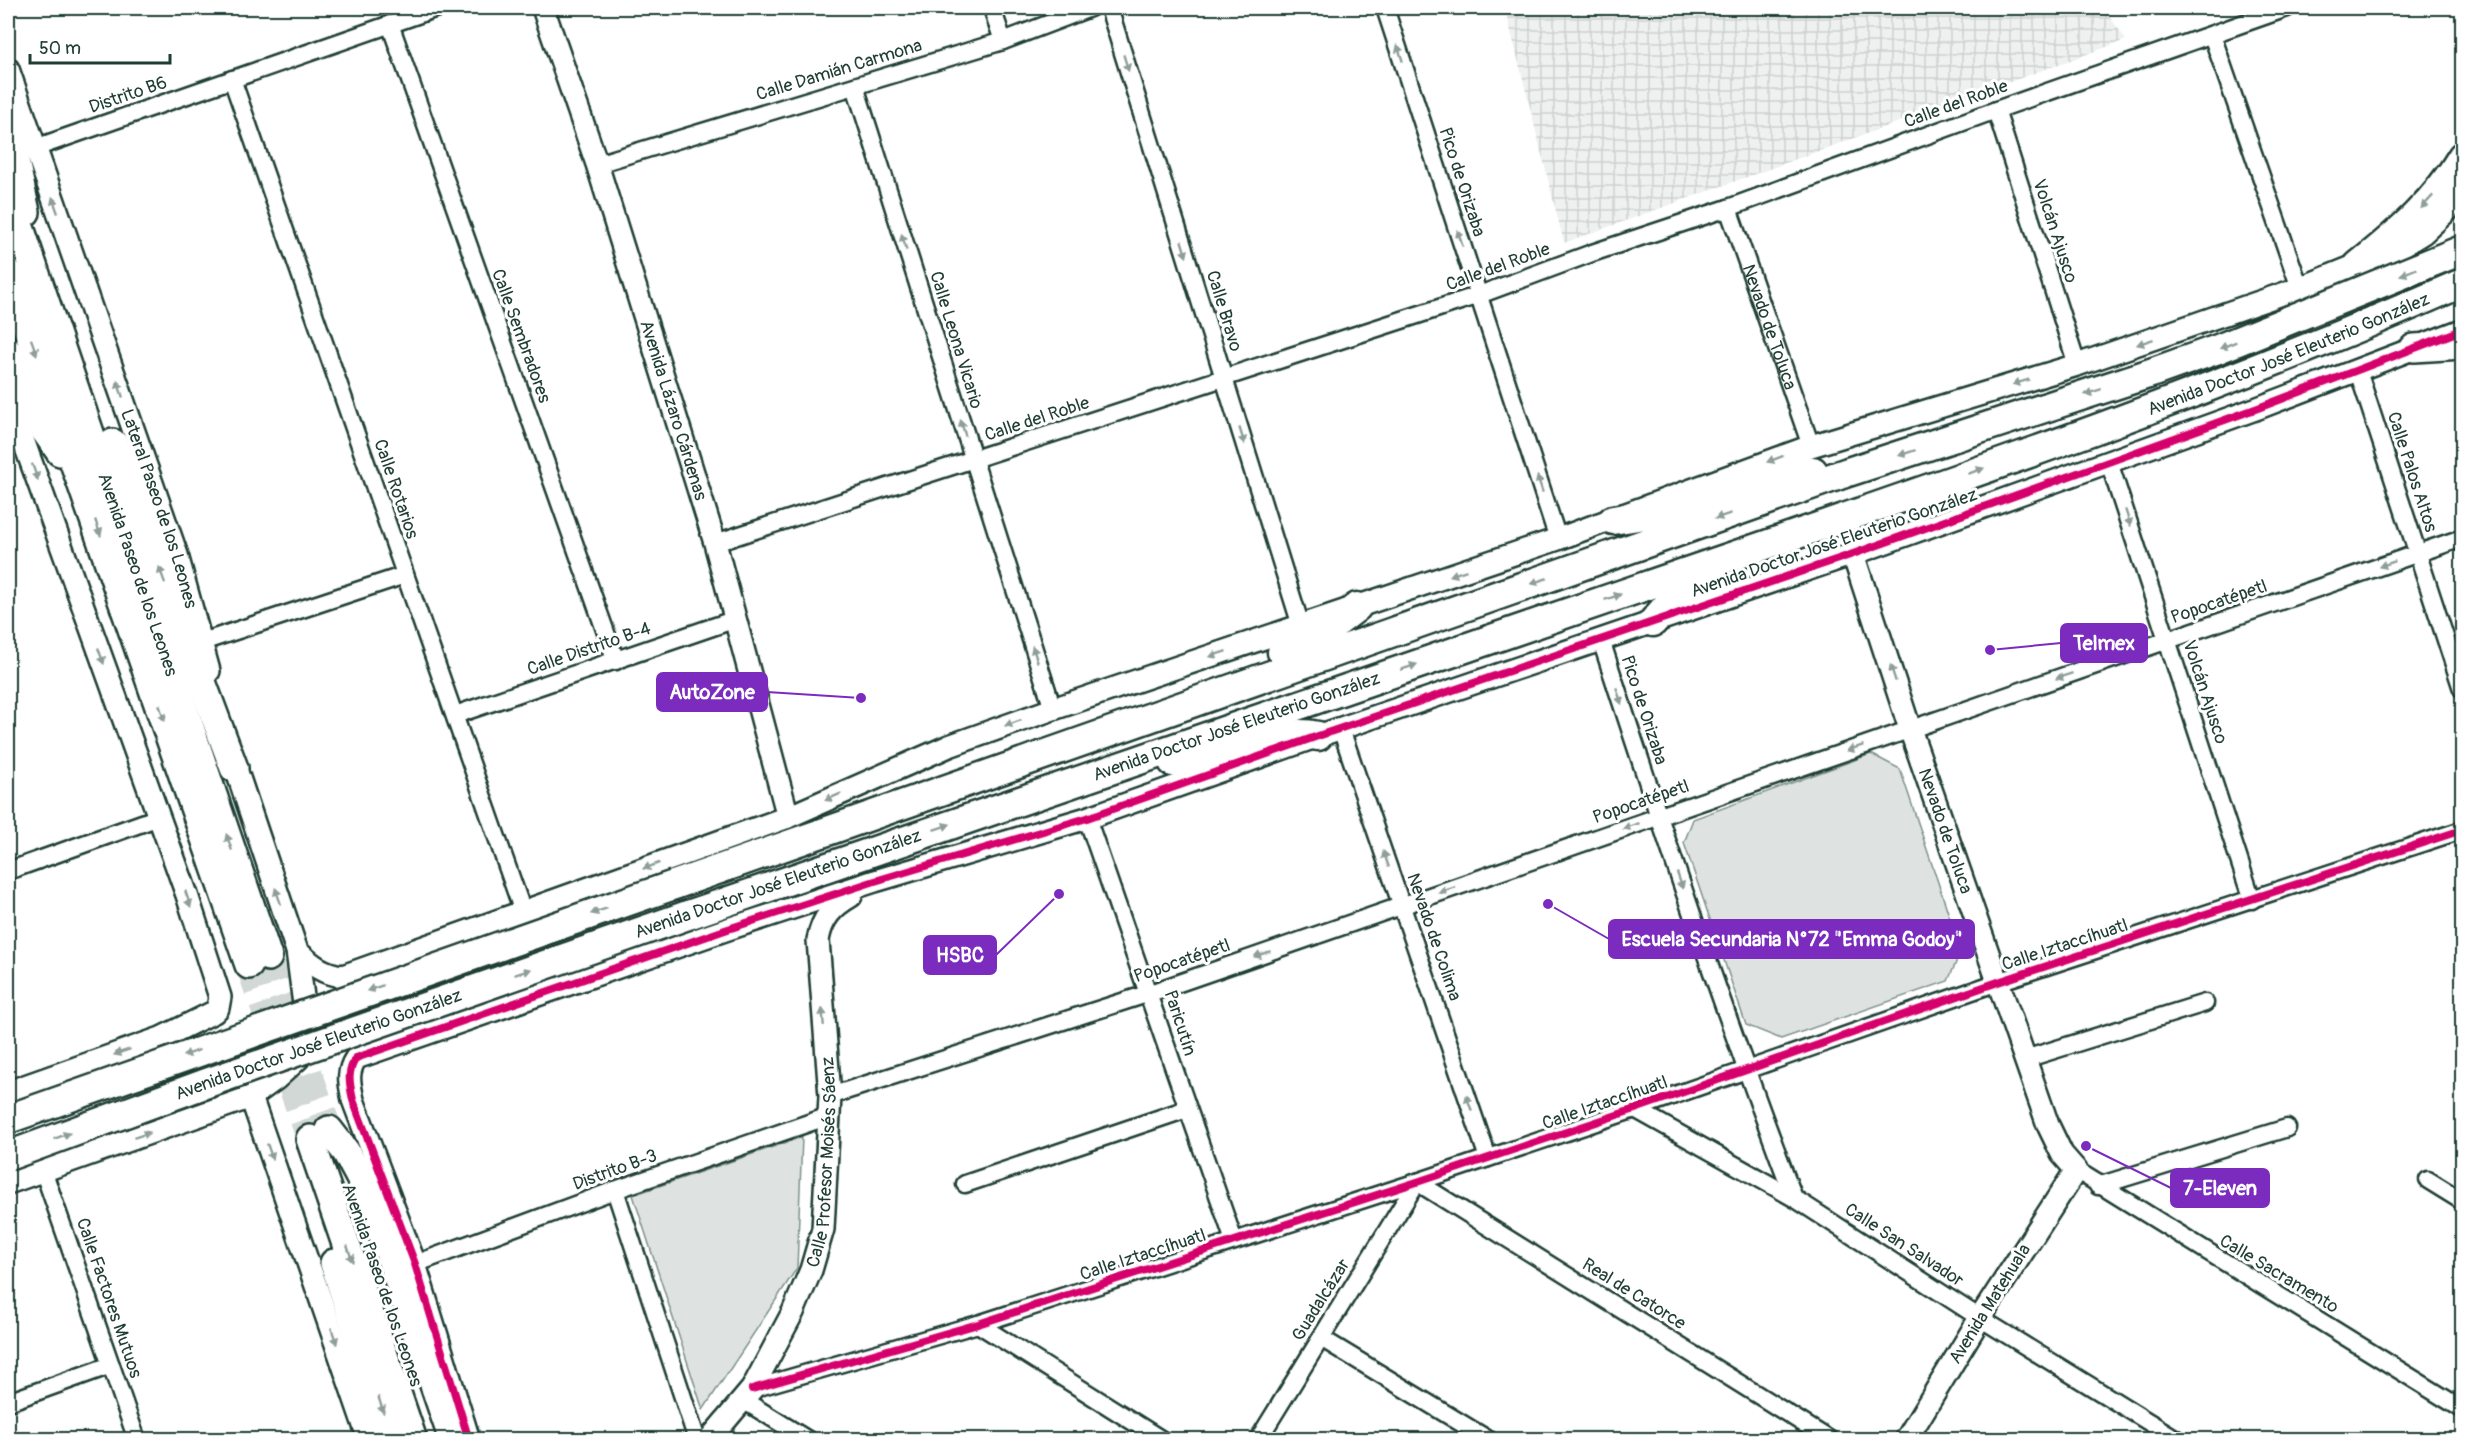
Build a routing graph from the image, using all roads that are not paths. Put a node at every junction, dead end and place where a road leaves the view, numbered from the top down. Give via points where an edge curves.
1 (437, 8) edge
2 (543, 8) edge
3 (992, 8) edge
4 (1090, 8) edge
5 (1108, 8) edge
6 (1384, 8) edge
7 (2288, 8) edge
8 (390, 24) junction
9 (2212, 35) junction
10 (1003, 41) junction
11 (8, 69) edge
12 (232, 79) junction
13 (855, 86) junction
14 (1996, 110) junction
15 (8, 128) edge
16 (35, 148) junction
17 (2463, 156) edge
18 (597, 164) junction
19 (8, 192) edge
20 (2463, 197) edge
21 (1728, 208) junction
22 (2397, 249) junction
23 (2463, 250) edge
24 (2358, 265) junction
25 (2463, 267) edge
26 (8, 273) edge
27 (2463, 283) edge
28 (2300, 288) junction
29 (43, 291) junction
30 (1479, 296) junction
31 (2463, 316) edge
32 (2458, 336) edge
33 (2414, 348) joint
34 (8, 352) edge
35 (2077, 365) junction
36 (2358, 370) junction
37 (1225, 379) junction
38 (8, 398) edge
39 (1811, 446) junction
40 (973, 461) junction
41 (2109, 462) junction
42 (1848, 472) junction
43 (79, 473) junction
44 (1849, 516) junction
45 (1613, 520) junction
46 (2463, 538) edge
47 (1558, 539) junction
48 (716, 543) junction
49 (2418, 553) junction
50 (1853, 554) junction
51 (405, 575) junction
52 (1357, 607) junction
53 (736, 619) junction
54 (1653, 622) junction
55 (1301, 626) junction
56 (1601, 640) junction
57 (2167, 640) junction
58 (202, 642) junction
59 (616, 662) junction
60 (2463, 688) edge
61 (1053, 710) junction
62 (455, 715) junction
63 (1910, 729) junction
64 (1330, 733) junction
65 (1091, 738) junction
66 (1135, 761) junction
67 (234, 768) junction
68 (1658, 816) junction
69 (159, 817) junction
70 (788, 817) junction
71 (1087, 818) junction
72 (2463, 830) edge
73 (8, 871) edge
74 (875, 881) junction
75 (2252, 900) junction
76 (1402, 905) junction
77 (524, 912) junction
78 (495, 922) junction
79 (297, 951) junction
80 (384, 962) junction
81 (1998, 982) junction
82 (1150, 993) junction
83 (523, 1001) junction
84 (2205, 1003) dead end
85 (423, 1035) junction
86 (2025, 1059) junction
87 (1745, 1070) junction
88 (8, 1092) edge
89 (251, 1096) junction
90 (830, 1106) junction
91 (1187, 1109) junction
92 (1635, 1109) junction
93 (8, 1119) edge
94 (2287, 1128) dead end
95 (317, 1139) junction
96 (8, 1156) edge
97 (1488, 1158) junction
98 (43, 1170) junction
99 (2076, 1170) junction
100 (2428, 1180) dead end
101 (1417, 1182) junction
102 (8, 1183) edge
103 (965, 1184) dead end
104 (2098, 1186) junction
105 (615, 1190) junction
106 (1794, 1198) junction
107 (2463, 1201) edge
108 (1234, 1241) junction
109 (415, 1264) junction
110 (1980, 1318) junction
111 (978, 1324) junction
112 (1321, 1338) junction
113 (111, 1365) junction
114 (747, 1395) junction
115 (8, 1402) edge
116 (2463, 1409) edge
117 (138, 1440) edge
118 (369, 1440) edge
119 (392, 1440) edge
120 (412, 1440) edge
121 (436, 1440) edge
122 (453, 1440) edge
123 (469, 1440) edge
124 (697, 1440) edge
125 (709, 1440) edge
126 (808, 1440) edge
127 (1162, 1440) edge
128 (1258, 1440) edge
129 (1489, 1440) edge
130 (1830, 1440) edge
131 (1906, 1440) edge
132 (2178, 1440) edge

1 - 8 street, Distrito B6
2 - 18 street, Avenida Lázaro Cárdenas
3 - 10 street
4 - 10 street, Calle Damián Carmona
5 -> 37 street, Calle Bravo
30 -> 6 street, Pico de Orizaba
7 - 9 street, Calle del Roble
8 - 12 street, Distrito B6
8 - 59 street, Calle Sembradores
9 - 14 street, Calle del Roble
9 - 28 street
10 - 13 street, Calle Damián Carmona
11 - 16 street, Lateral Paseo de los Leones
12 - 16 street, Distrito B6
12 - 51 street, Calle Rotarios
13 - 18 street, Calle Damián Carmona
40 -> 13 street, Calle Leona Vicario
14 - 21 street, Calle del Roble
14 - 35 street, Volcán Ajusco
15 - 29 main road
58 -> 16 street, Lateral Paseo de los Leones via 177,555
17 -> 24 main road via 2442,187 2414,217
18 - 48 street, Avenida Lázaro Cárdenas
19 - 29 main road, Avenida Paseo de los Leones
20 - 22 street via 2423,233
21 - 30 street, Calle del Roble
21 - 39 street, Nevado de Toluca
22 - 24 street
22 - 25 street via 2440,248
23 -> 42 highway, Avenida Doctor José Eleuterio González, bridge via 2218,349
24 - 28 street
26 -> 43 main road, Avenida Paseo de los Leones
44 -> 27 highway, Avenida Doctor José Eleuterio González via 2159,405
28 -> 35 street
43 -> 29 main road, Avenida Paseo de los Leones via 259,961
67 -> 29 main road via 99,408
30 - 37 street, Calle del Roble
47 -> 30 street, Pico de Orizaba
31 - 32 street
32 - 33 main road
33 - 36 street, Avenida Doctor José Eleuterio González
34 - 43 main road via 45,431
35 -> 39 street
36 - 41 street, Avenida Doctor José Eleuterio González
36 - 49 street, Calle Palos Altos
37 - 40 street, Calle del Roble
37 -> 55 street, Calle Bravo
38 -> 69 street
39 -> 45 street
40 - 48 street, Calle del Roble
61 -> 40 street, Calle Leona Vicario
41 - 50 street, Avenida Doctor José Eleuterio González
41 -> 57 street, Volcán Ajusco
42 - 45 highway via 1824,470 1780,476 1683,509
42 -> 65 highway, Avenida Doctor José Eleuterio González
44 - 54 highway via 1830,540 1684,593 1671,601
66 -> 44 highway, Avenida Doctor José Eleuterio González
45 - 47 street
46 - 49 street, Popocatépetl
47 -> 52 street
48 - 53 street, Avenida Lázaro Cárdenas
49 -> 57 street, Popocatépetl
49 - 60 street, Calle Palos Altos
50 - 54 street, Avenida Doctor José Eleuterio González
63 -> 50 street, Nevado de Toluca
51 - 58 street
51 - 62 street, Calle Rotarios
52 - 55 street
52 - 65 highway via 1315,639 1138,704
53 - 59 street, Calle Distrito B-4
53 - 70 street, Avenida Lázaro Cárdenas
54 - 56 street, Avenida Doctor José Eleuterio González
55 -> 61 street
56 - 64 street, Avenida Doctor José Eleuterio González
56 -> 68 street, Pico de Orizaba
57 -> 63 street, Popocatépetl
57 - 75 street, Volcán Ajusco
58 - 67 street, Lateral Paseo de los Leones
59 - 62 street, Calle Distrito B-4
61 -> 70 street via 949,746
62 - 77 street, Calle Rotarios
63 -> 68 street, Popocatépetl
63 - 81 street, Nevado de Toluca
64 - 66 highway via 1288,734 1180,762
64 - 71 street, Avenida Doctor José Eleuterio González
76 -> 64 street, Nevado de Colima
65 -> 93 highway, Avenida Doctor José Eleuterio González, bridge
96 -> 66 highway, Avenida Doctor José Eleuterio González, bridge via 207,1083
79 -> 67 street, Lateral Paseo de los Leones
68 -> 76 street, Popocatépetl
68 -> 87 street, Pico de Orizaba
69 - 73 street
69 -> 88 street via 218,984 220,1004 214,1012 161,1038
70 -> 77 street
71 - 74 street, Avenida Doctor José Eleuterio González
71 - 82 street, Paricutín
72 - 75 street, Calle Iztaccíhuatl
74 - 83 street
90 -> 74 street, Calle Profesor Moisés Sáenz via 818,940 821,924 841,902
75 - 81 street, Calle Iztaccíhuatl
76 -> 82 street, Popocatépetl
97 -> 76 street, Nevado de Colima
77 - 78 street
78 - 80 street
78 - 83 street via 479,939 476,961 484,982 500,998
79 - 80 street via 328,974 343,976
79 - 89 street, Lateral Paseo de los Leones via 305,1022 298,1059
80 - 85 street via 400,969 422,996 426,1015
81 - 86 street, Nevado de Toluca
81 - 87 street, Calle Iztaccíhuatl
82 - 90 street, Popocatépetl
82 - 91 street, Paricutín
83 - 85 street
84 - 86 street
85 - 109 street via 356,1058 349,1080
86 - 99 street, Nevado de Toluca via 2048,1125 2062,1154
87 - 92 street, Calle Iztaccíhuatl
87 - 106 street, Pico de Orizaba
98 -> 89 street, Lateral Paseo de los Leones
89 -> 118 street
90 - 105 street, Distrito B-3
90 - 114 street, Calle Profesor Moisés Sáenz via 823,1229 793,1312
91 - 103 street
91 - 108 street, Paricutín
92 - 97 street, Calle Iztaccíhuatl
92 - 106 street, Calle San Salvador
94 - 104 street
95 -> 119 main road via 311,1175 321,1222
95 -> 120 main road, Avenida Paseo de los Leones
95 - 121 main road, Avenida Paseo de los Leones
95 - 122 main road via 346,1152 369,1195
97 - 101 street, Calle Iztaccíhuatl
98 - 102 street, Lateral Paseo de los Leones
98 - 113 street, Calle Factores Mutuos
99 - 104 street, Calle Sacramento
99 - 110 street, Avenida Matehuala
100 - 107 street
101 - 108 street, Calle Iztaccíhuatl
101 - 112 street, Guadalcázar
101 - 130 street, Real de Catorce
104 - 116 street, Calle Sacramento
105 - 109 street, Distrito B-3
105 - 124 street
106 - 110 street, Calle San Salvador
108 - 111 street, Calle Iztaccíhuatl
109 - 123 street
110 - 131 street, Avenida Matehuala
110 - 132 street, Calle San Salvador
111 - 114 street, Calle Iztaccíhuatl
111 - 127 street
112 - 128 street, Guadalcázar
112 - 129 street
113 - 115 street
113 - 117 street, Calle Factores Mutuos
114 - 125 street, Calle Profesor Moisés Sáenz
114 - 126 street

